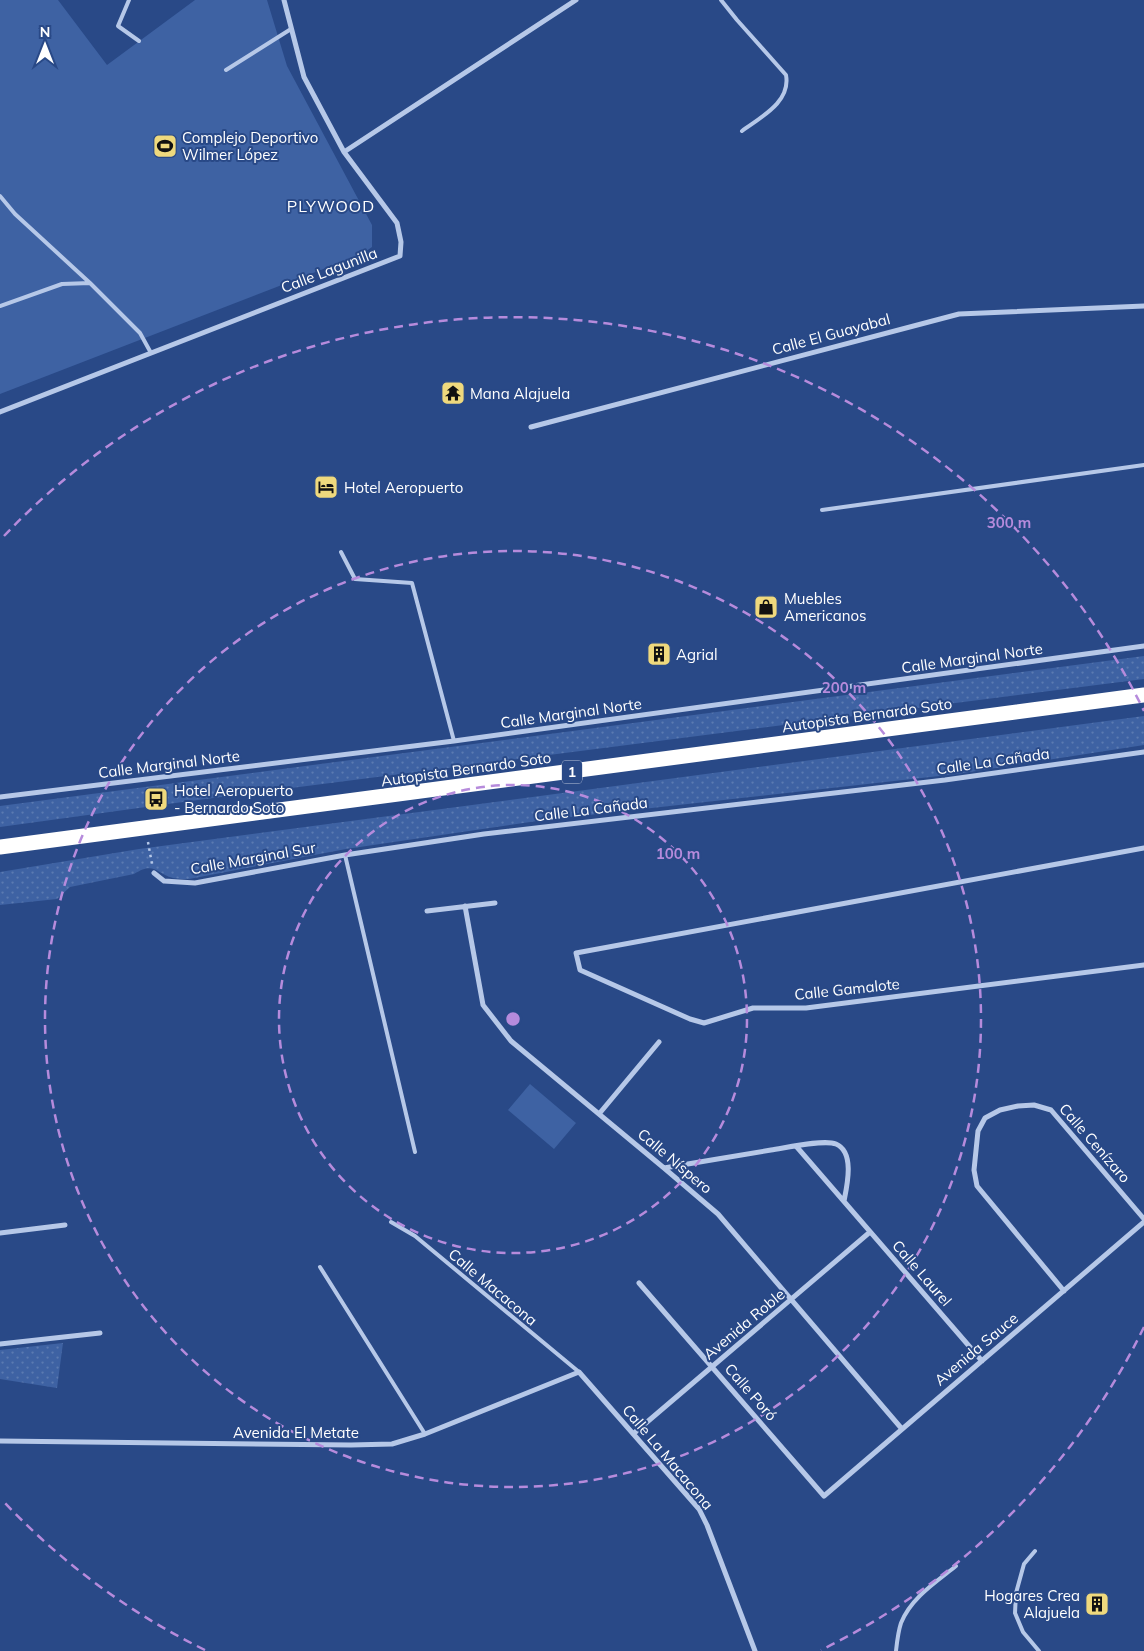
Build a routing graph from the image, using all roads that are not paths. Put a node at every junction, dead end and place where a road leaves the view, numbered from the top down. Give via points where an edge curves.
1 (130, 0) edge
2 (284, 0) edge
3 (576, 0) edge
4 (721, 0) edge
5 (291, 29) junction
6 (139, 41) dead end
7 (226, 70) dead end
8 (742, 131) dead end
9 (344, 152) junction
10 (0, 196) edge
11 (90, 283) junction
12 (0, 306) edge
13 (1144, 306) edge
14 (151, 353) junction
15 (0, 412) edge
16 (532, 427) dead end
17 (1144, 465) edge
18 (822, 510) dead end
19 (342, 552) dead end
20 (1144, 646) edge
21 (1144, 695) edge
22 (454, 741) junction
23 (1144, 752) edge
24 (0, 798) edge
25 (0, 847) edge
26 (1144, 848) edge
27 (345, 855) junction
28 (154, 873) road end
29 (495, 903) dead end
30 (465, 906) junction
31 (428, 911) dead end
32 (1144, 965) edge
33 (659, 1042) dead end
34 (600, 1114) junction
35 (796, 1146) junction
36 (415, 1152) dead end
37 (664, 1168) junction
38 (844, 1201) junction
39 (1144, 1221) edge
40 (391, 1222) dead end
41 (64, 1225) dead end
42 (870, 1232) junction
43 (0, 1233) edge
44 (320, 1267) dead end
45 (639, 1283) dead end
46 (1064, 1291) junction
47 (792, 1299) junction
48 (100, 1333) dead end
49 (0, 1344) edge
50 (982, 1361) junction
51 (712, 1367) junction
52 (579, 1372) junction
53 (902, 1429) junction
54 (425, 1434) junction
55 (633, 1434) junction
56 (0, 1442) edge
57 (824, 1496) joint
58 (1035, 1551) dead end
59 (956, 1566) dead end
60 (755, 1651) edge
61 (896, 1651) edge
62 (1039, 1651) edge

1 - 6 lane via 118,26
2 - 5 street, Calle Lagunilla
3 - 9 street
4 - 8 lane via 787,80 786,91 779,101
5 - 7 lane
5 - 9 street, Calle Lagunilla via 304,77
9 - 14 street, Calle Lagunilla via 398,223 400,256
10 - 11 lane via 15,214
11 - 12 lane via 62,284
11 - 14 lane via 140,333
13 - 16 street, Calle El Guayabal via 959,314
14 - 15 street, Calle Lagunilla
17 - 18 lane
19 - 22 lane via 355,579 412,583
20 - 22 street, Calle Marginal Norte
21 - 25 highway, Autopista Bernardo Soto / 1
22 - 24 street, Calle Marginal Norte
23 - 27 street, Calle La Cañada via 935,782 484,834
26 - 32 street, Calle Gamalote via 576,953 580,970 704,1023 753,1008 806,1008
27 - 28 street, Calle Marginal Sur via 195,883 164,881
27 - 36 lane
29 - 30 street
30 - 31 street
30 - 34 street, Calle Níspero via 483,1005 511,1041
33 - 34 street
34 - 37 street, Calle Níspero
35 - 37 street
35 - 38 street, Calle Laurel
35 - 38 street via 836,1144 844,1152 848,1182
37 - 47 street, Calle Níspero via 718,1214
38 - 42 street, Calle Laurel
39 - 46 street, Avenida Sauce
39 - 46 street, Calle Cenízaro via 1051,1110 1034,1105 1018,1106 985,1118 978,1130 974,1170 976,1186
40 - 52 lane, Calle Macacona via 415,1236
41 - 43 street
42 - 47 street, Avenida Roble
42 - 50 street, Calle Laurel
44 - 54 lane
45 - 51 street, Calle Poró
46 - 50 street, Avenida Sauce
47 - 51 street, Avenida Roble
47 - 53 street, Calle Níspero
48 - 49 street
50 - 53 street, Avenida Sauce
51 - 55 street, Avenida Roble
51 - 57 street, Calle Poró
52 - 54 street, Avenida El Metate
52 - 55 street, Calle La Macacona
53 - 57 street, Avenida Sauce
54 - 56 street, Avenida El Metate via 392,1444 351,1445
55 - 60 street, Calle La Macacona via 699,1509
58 - 62 lane via 1024,1564 1016,1593 1015,1614 1023,1632
59 - 61 lane via 910,1607 901,1624

